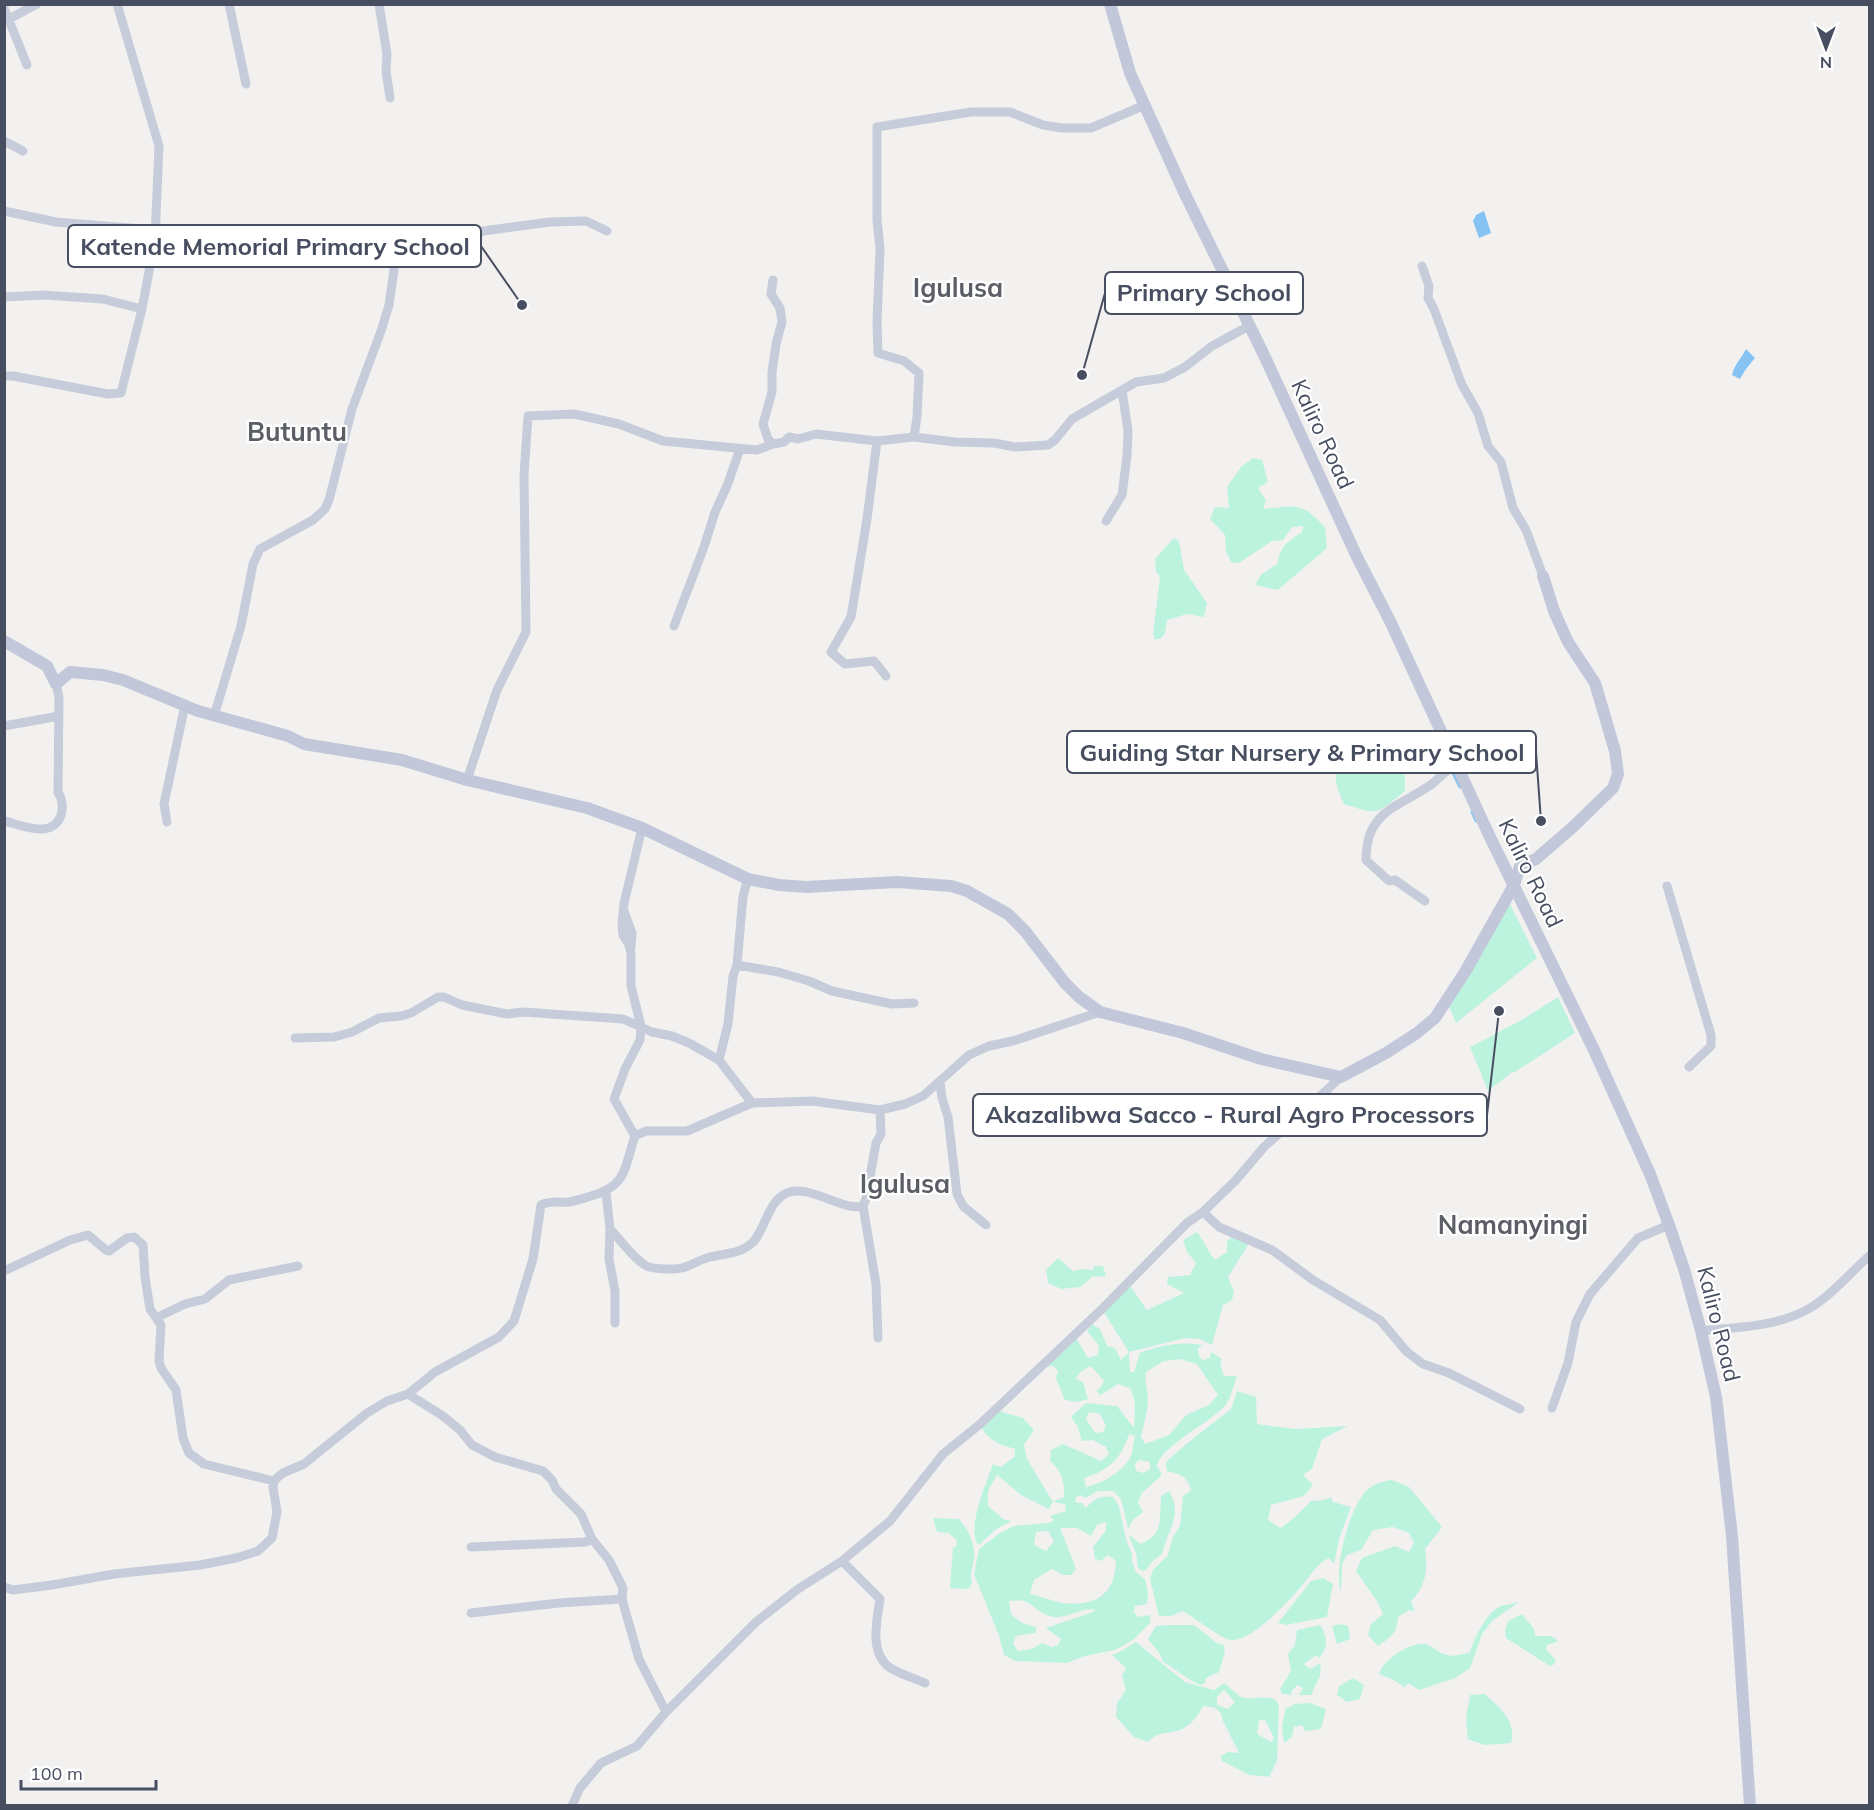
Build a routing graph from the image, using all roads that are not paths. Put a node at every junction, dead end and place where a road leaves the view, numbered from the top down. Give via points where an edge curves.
1 (36, 4) edge
2 (117, 4) edge
3 (229, 4) edge
4 (379, 4) edge
5 (1110, 4) edge
6 (4, 8) edge
7 (9, 20) junction
8 (27, 65) dead end
9 (246, 84) dead end
10 (390, 98) dead end
11 (1145, 105) junction
12 (4, 141) edge
13 (23, 151) dead end
14 (4, 211) edge
15 (154, 230) junction
16 (607, 231) dead end
17 (285, 241) dead end
18 (396, 256) junction
19 (1422, 266) dead end
20 (773, 280) dead end
21 (4, 297) edge
22 (142, 309) junction
23 (1249, 326) junction
24 (4, 376) edge
25 (1122, 390) junction
26 (914, 437) junction
27 (877, 441) junction
28 (773, 444) junction
29 (740, 449) junction
30 (1106, 521) dead end
31 (1543, 576) joint
32 (674, 626) dead end
33 (4, 642) edge
34 (47, 666) junction
35 (70, 672) junction
36 (886, 676) dead end
37 (56, 684) junction
38 (186, 705) junction
39 (59, 716) junction
40 (214, 716) junction
41 (4, 726) edge
42 (1457, 763) junction
43 (467, 780) junction
44 (4, 822) edge
45 (167, 822) dead end
46 (642, 828) junction
47 (748, 879) junction
48 (1514, 885) junction
49 (1667, 886) dead end
50 (1425, 900) dead end
51 (737, 965) junction
52 (914, 1003) dead end
53 (1100, 1012) junction
54 (641, 1026) junction
55 (295, 1038) dead end
56 (719, 1060) junction
57 (1689, 1067) dead end
58 (1341, 1077) junction
59 (940, 1082) junction
60 (752, 1103) junction
61 (880, 1110) junction
62 (635, 1136) junction
63 (606, 1192) junction
64 (863, 1206) junction
65 (1203, 1212) junction
66 (986, 1225) dead end
67 (1669, 1225) junction
68 (610, 1229) junction
69 (1869, 1255) edge
70 (1860, 1264) junction
71 (298, 1266) dead end
72 (1869, 1270) edge
73 (4, 1271) edge
74 (158, 1317) junction
75 (615, 1323) dead end
76 (1701, 1331) junction
77 (878, 1338) dead end
78 (408, 1394) junction
79 (1552, 1408) dead end
80 (1520, 1409) dead end
81 (274, 1481) junction
82 (592, 1539) junction
83 (471, 1547) dead end
84 (842, 1561) junction
85 (4, 1587) edge
86 (622, 1599) junction
87 (471, 1613) dead end
88 (925, 1683) dead end
89 (666, 1712) junction
90 (572, 1806) edge
91 (1750, 1806) edge

1 - 7 street
2 - 15 street via 159,146
3 - 9 street
4 - 10 street
5 - 11 street, Kaliro Road via 1130,73
6 - 7 street
7 - 8 street
11 - 23 street, Kaliro Road
11 - 26 street via 1091,128 1043,125 1010,112 971,112 877,127 878,353 904,361 919,373
12 - 13 street
14 - 15 street via 56,222
15 - 22 street
16 - 18 street via 586,221 549,222 483,231 449,250 416,260
17 - 18 street via 303,242 342,255
18 - 40 street via 386,314 352,409 329,500 314,520 260,549
19 - 31 street via 1428,298 1462,385 1478,413 1488,446 1501,462 1513,508 1526,530
20 - 28 street via 771,294 780,308 782,322 763,424
21 - 22 street via 103,299
22 - 24 street via 121,393
23 - 25 street via 1164,378 1136,382
23 - 42 street, Kaliro Road
25 - 26 street via 1072,419 1048,445 1015,447
25 - 30 street via 1127,456 1122,495
26 - 27 street
27 - 28 street via 816,434 789,437
27 - 36 street via 851,617 831,652 845,664 874,661
28 - 29 street via 757,450
29 - 32 street
29 - 43 street via 663,441 619,424 574,414 528,416 524,475 526,632 497,690
31 - 48 street via 1568,642 1595,683 1618,774 1613,788 1575,826 1536,859 1520,866
33 - 34 street
34 - 35 street
34 - 37 street
35 - 37 street
35 - 38 street via 123,680
37 - 39 street
38 - 40 street
38 - 45 street via 164,804
39 - 41 street
39 - 44 street via 58,792 63,800 60,818 44,829
40 - 43 street via 288,735 304,744 402,760
42 - 48 street, Kaliro Road
42 - 50 street via 1376,820 1366,844 1366,860 1374,868 1389,881 1395,880
43 - 46 street via 587,808
46 - 47 street
46 - 54 street via 623,909 623,935 631,953 631,986
47 - 51 street
47 - 53 street via 806,887 897,882 967,891 1008,914 1065,983
48 - 58 street via 1465,972 1428,1025
48 - 67 street, Kaliro Road via 1594,1050
49 - 57 street via 1711,1035 1711,1046
51 - 52 street via 778,972 832,991 892,1004
51 - 56 street
53 - 58 street via 1212,1041 1261,1059
53 - 59 street via 989,1046 969,1055
54 - 55 street via 623,1019 507,1014 438,997 401,1016 379,1018 352,1032 334,1037
54 - 56 street via 689,1043
54 - 62 street via 640,1040 614,1099
56 - 60 street
58 - 65 street via 1264,1147
59 - 61 street via 923,1096
59 - 66 street via 957,1194 963,1206
60 - 61 street via 812,1101
60 - 62 street via 687,1131 646,1131
61 - 64 street via 881,1134
62 - 63 street via 623,1172
63 - 68 street
63 - 78 street via 541,1205 532,1259 514,1321 499,1337 435,1372
64 - 68 street via 855,1208 816,1193 784,1194 773,1206 761,1232 741,1252 706,1258 680,1268 649,1267
64 - 77 street via 876,1284
65 - 80 street via 1220,1227 1272,1250 1380,1320 1407,1352 1423,1364
65 - 84 street via 1187,1223 979,1425 943,1454 890,1521
67 - 76 street, Kaliro Road
67 - 79 street via 1638,1238 1590,1294 1576,1322 1568,1362
68 - 75 street
69 - 70 street
70 - 72 street
70 - 76 street via 1810,1307 1782,1320
71 - 74 street via 230,1280 205,1299
73 - 74 street via 88,1235 106,1251 134,1237 142,1245 150,1309
74 - 81 street via 159,1361 176,1390 189,1453 204,1464
76 - 91 street, Kaliro Road via 1716,1397 1732,1536
78 - 81 street via 367,1413 304,1464
78 - 82 street via 443,1416 472,1445 495,1457 543,1471 581,1514
81 - 85 street via 277,1512 272,1538 258,1551 200,1565 13,1590
82 - 83 street
82 - 86 street via 609,1560 623,1588
84 - 88 street via 880,1599 877,1652 888,1667
84 - 89 street via 756,1622
86 - 87 street
86 - 89 street via 639,1659
89 - 90 street via 637,1746 601,1763 580,1788

